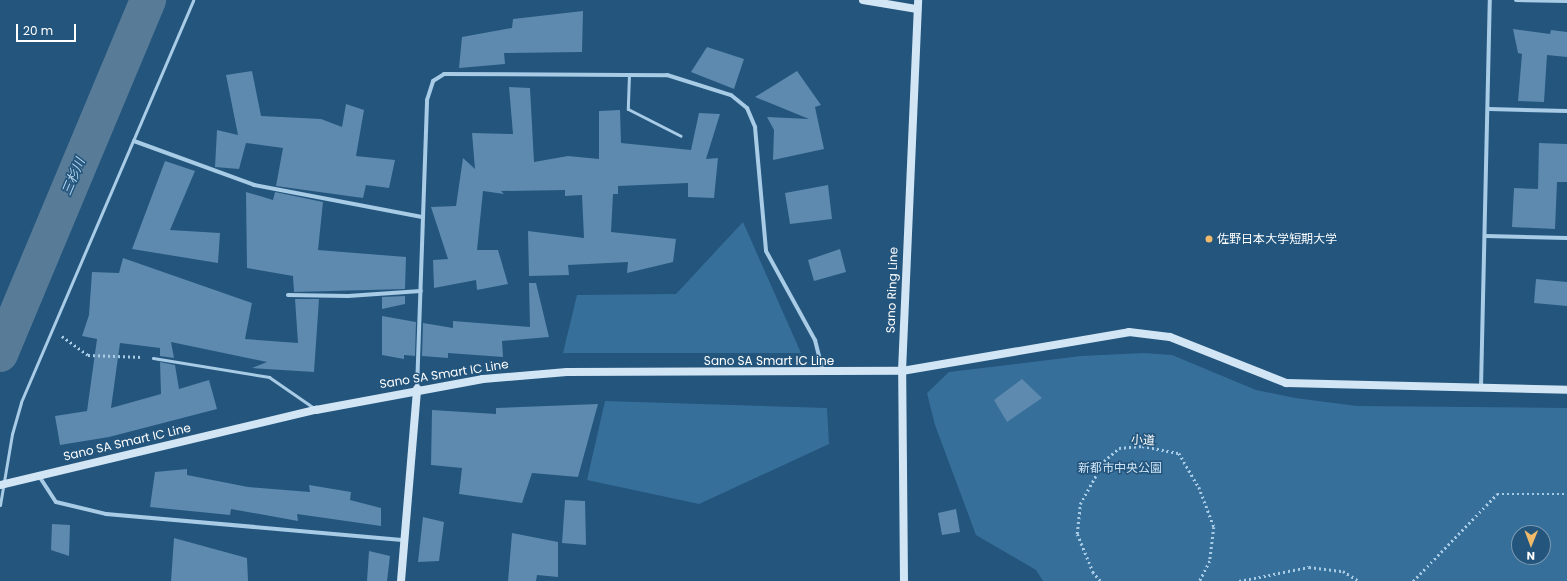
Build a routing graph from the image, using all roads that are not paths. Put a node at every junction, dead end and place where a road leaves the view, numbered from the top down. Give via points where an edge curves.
1 (193, 0) edge
2 (863, 0) edge
3 (918, 0) edge
4 (1490, 0) edge
5 (1516, 0) edge
6 (1567, 1) edge
7 (917, 9) junction
8 (629, 74) junction
9 (1489, 109) junction
10 (1567, 111) edge
11 (681, 136) dead end
12 (134, 141) junction
13 (422, 217) junction
14 (1486, 236) junction
15 (1567, 238) edge
16 (421, 291) junction
17 (288, 295) dead end
18 (153, 358) road end
19 (902, 371) junction
20 (823, 373) junction
21 (1481, 388) junction
22 (417, 389) junction
23 (1567, 390) edge
24 (316, 410) junction
25 (38, 476) junction
26 (2, 484) edge
27 (0, 505) edge
28 (405, 540) junction
29 (401, 581) edge
30 (904, 581) edge

1 - 12 lane
2 - 7 main road
3 - 7 main road, Sano Ring Line
4 - 9 street
5 - 6 street
7 - 19 main road, Sano Ring Line
8 - 11 lane via 628,109
8 - 13 street via 444,74 434,81 427,100
8 - 20 street via 667,75 707,86 731,95 747,108 755,127 766,251 815,340
9 - 10 street
9 - 14 street
12 - 13 street via 254,185
12 - 26 lane via 22,402 12,434
13 - 16 street
14 - 15 street
14 - 21 street
16 - 17 street via 348,296
16 - 22 street
18 - 24 lane via 269,378
19 - 20 main road, Sano SA Smart IC Line
19 - 21 main road, Sano SA Smart IC Line via 1129,332 1170,337 1286,383
19 - 30 main road, Sano Ring Line
20 - 22 main road, Sano SA Smart IC Line via 567,372
21 - 23 main road, Sano SA Smart IC Line
22 - 24 main road, Sano SA Smart IC Line
22 - 28 main road
24 - 25 main road, Sano SA Smart IC Line
25 - 26 main road, Sano SA Smart IC Line
25 - 28 street via 56,502 106,514
26 - 27 lane
28 - 29 main road

